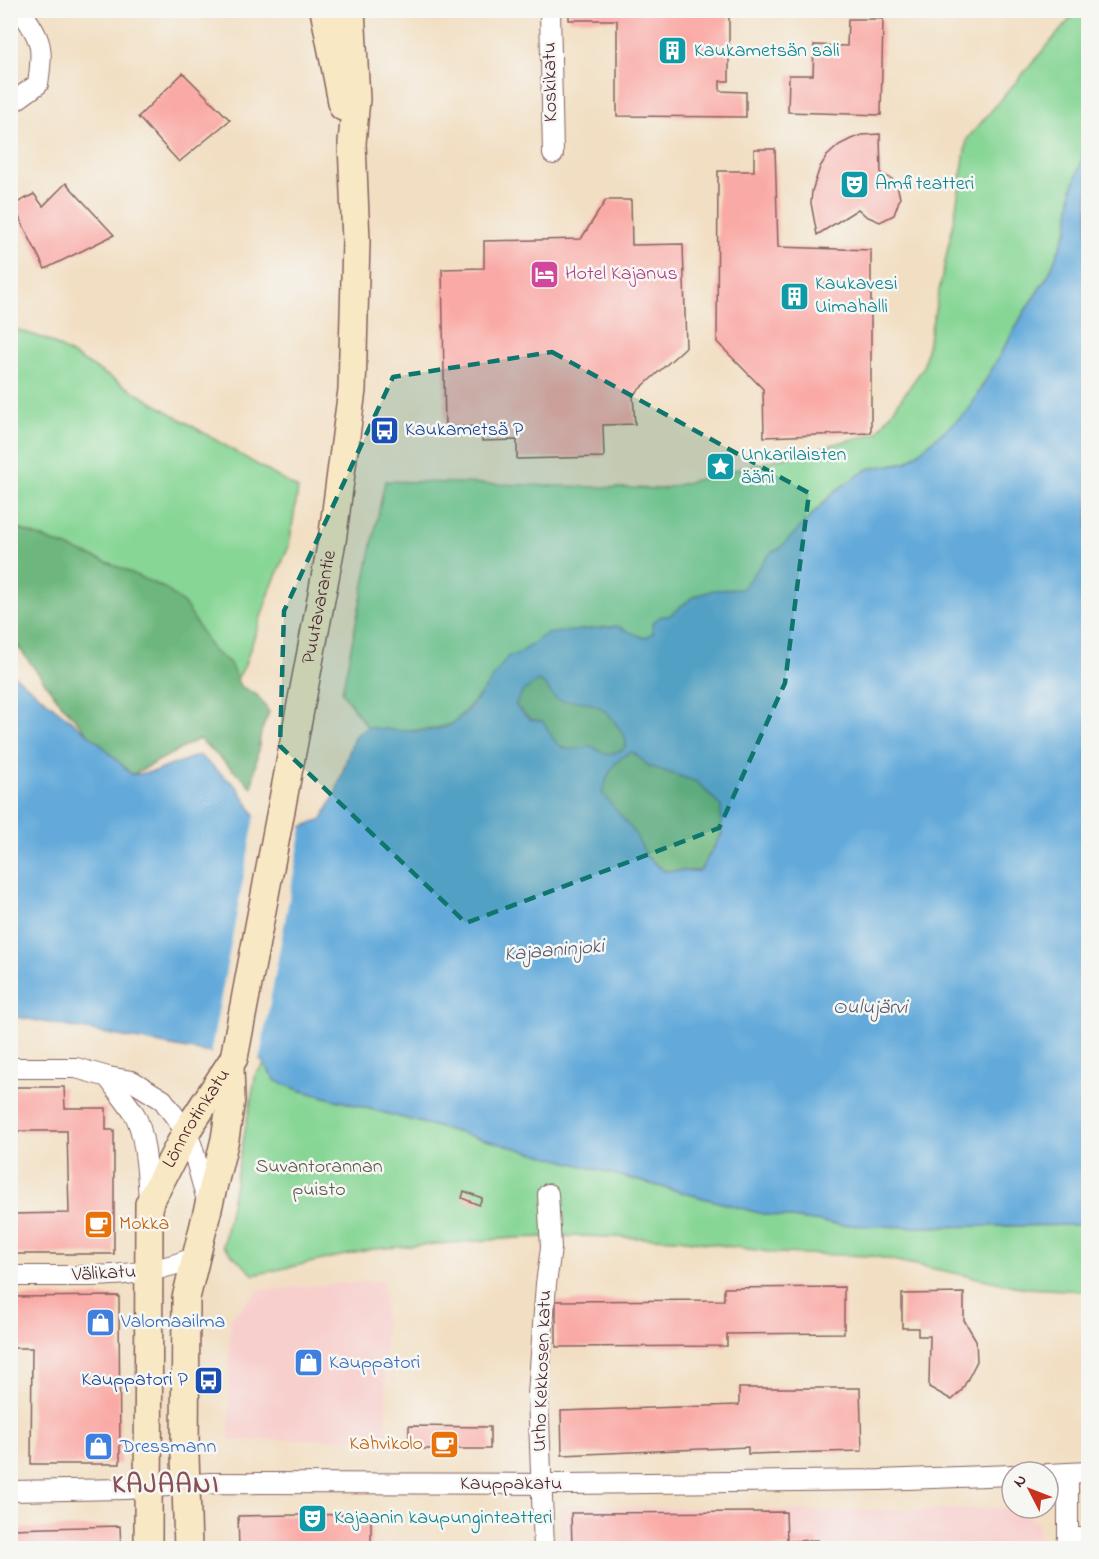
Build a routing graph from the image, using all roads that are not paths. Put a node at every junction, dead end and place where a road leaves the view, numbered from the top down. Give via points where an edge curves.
1 (20, 10) edge
2 (324, 10) edge
3 (351, 10) edge
4 (550, 10) edge
5 (10, 101) edge
6 (352, 143) junction
7 (553, 154) dead end
8 (232, 1062) junction
9 (10, 1068) edge
10 (108, 1077) junction
11 (186, 1132) junction
12 (548, 1194) dead end
13 (149, 1204) junction
14 (209, 1206) junction
15 (195, 1257) junction
16 (149, 1271) junction
17 (10, 1276) edge
18 (1089, 1472) edge
19 (1060, 1474) edge
20 (1000, 1475) edge
21 (542, 1484) junction
22 (187, 1485) junction
23 (148, 1487) junction
24 (1060, 1489) edge
25 (10, 1491) edge
26 (1089, 1538) edge
27 (1067, 1543) edge
28 (148, 1548) edge
29 (188, 1548) edge
30 (544, 1548) edge

1 - 5 street via 36,33 42,54 38,84
2 - 6 main road, Puutavarantie
3 - 6 main road, Puutavarantie via 356,99
4 - 7 street, Koskikatu
6 - 8 main road, Puutavarantie via 356,241 352,390 332,541
8 - 11 main road, Lönnrotinkatu
8 - 14 main road, Lönnrotinkatu via 225,1139
9 - 10 street via 76,1068
10 - 11 street via 132,1081 163,1100
10 - 13 street via 139,1128 147,1165
11 - 13 main road, Lönnrotinkatu
11 - 14 street
12 - 21 street, Urho Kekkosen katu via 551,1248 538,1395
13 - 16 main road, Lönnrotinkatu
14 - 15 main road, Lönnrotinkatu
15 - 16 street, Välikatu
15 - 22 main road, Lönnrotinkatu via 186,1298
16 - 17 street, Välikatu via 124,1275
16 - 23 main road, Lönnrotinkatu
18 - 19 street
20 - 21 street, Kauppakatu
21 - 22 street, Kauppakatu
21 - 30 street, Urho Kekkosen katu
22 - 23 street, Kauppakatu
22 - 29 main road, Lönnrotinkatu
23 - 25 street, Kauppakatu
23 - 28 main road, Lönnrotinkatu
24 - 27 street
26 - 27 street

